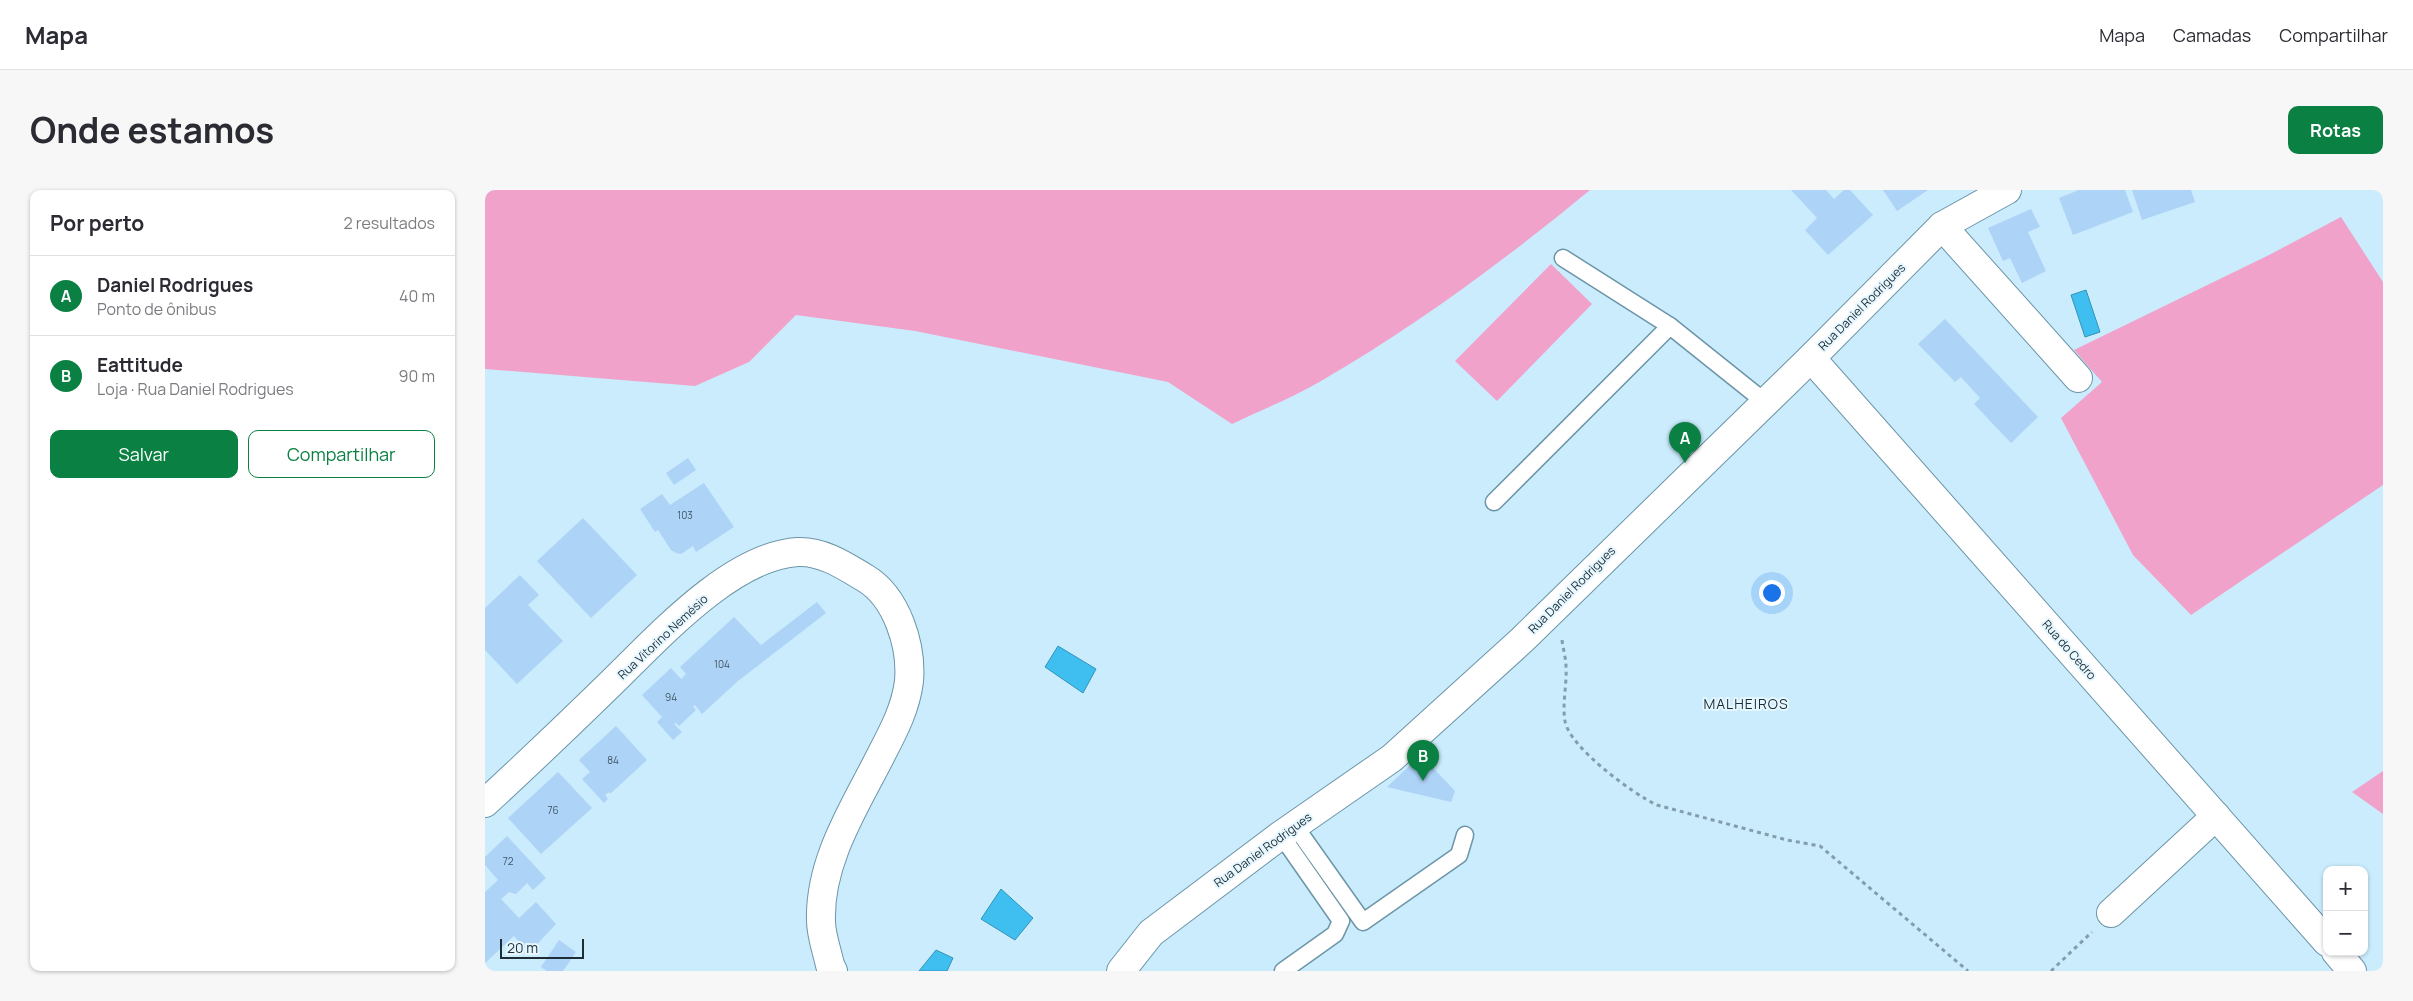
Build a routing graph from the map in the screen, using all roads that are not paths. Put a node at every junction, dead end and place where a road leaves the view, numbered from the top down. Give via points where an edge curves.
1 (2007, 190) edge
2 (1943, 226) junction
3 (1563, 258) dead end
4 (1670, 326) junction
5 (1811, 358) junction
6 (2078, 378) dead end
7 (1765, 402) junction
8 (1494, 502) dead end
9 (485, 803) edge
10 (2216, 816) junction
11 (1288, 830) junction
12 (1465, 835) dead end
13 (2111, 913) road end
14 (2323, 937) edge
15 (2339, 956) edge
16 (833, 971) edge
17 (1121, 971) edge
18 (1283, 971) edge
19 (2352, 971) edge

1 - 2 street, Rua Daniel Rodrigues
2 - 5 street, Rua Daniel Rodrigues
2 - 6 street
3 - 4 lane
4 - 7 lane
4 - 8 lane
5 - 7 street, Rua Daniel Rodrigues
5 - 10 street, Rua do Cedro
7 - 11 street, Rua Daniel Rodrigues via 1522,640 1392,758
9 - 16 street, Rua Vitorino Nemésio via 686,612 729,578 766,558 800,552 833,559 869,581 895,610 908,646 909,681 901,716 833,852 824,881 821,922
10 - 13 street
10 - 14 street, Rua do Cedro
11 - 12 lane via 1363,922 1459,855
11 - 17 street, Rua Daniel Rodrigues via 1151,933
11 - 18 lane via 1341,921 1335,934
15 - 19 street

